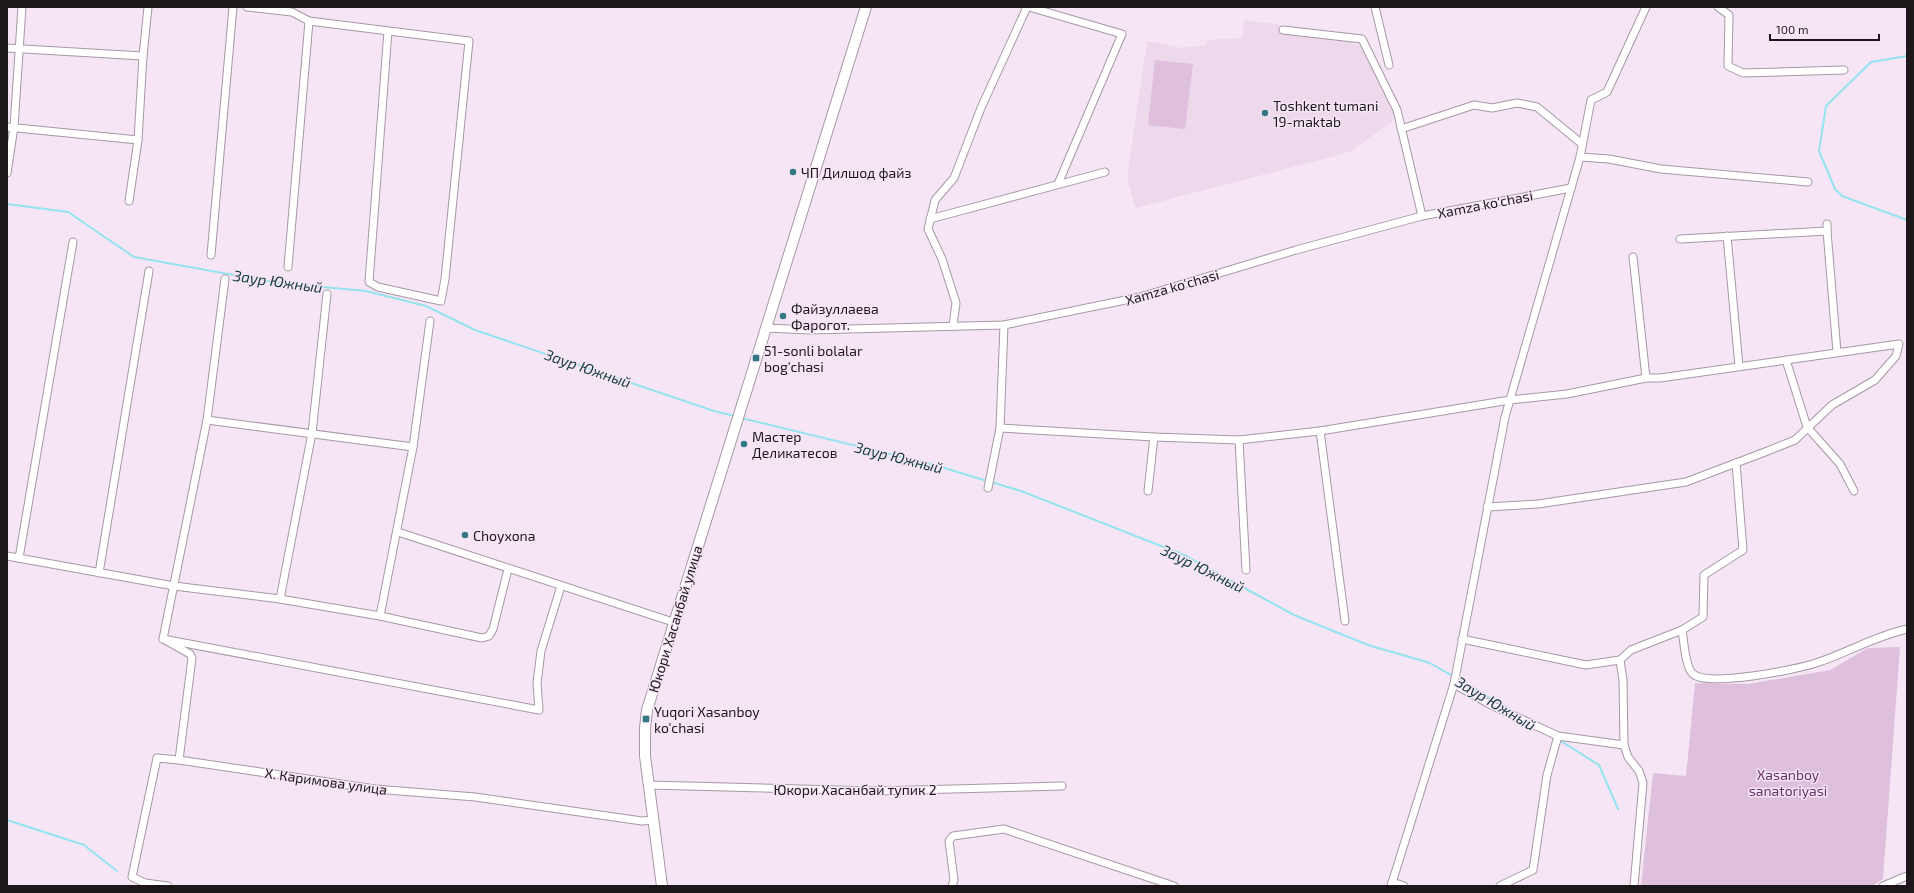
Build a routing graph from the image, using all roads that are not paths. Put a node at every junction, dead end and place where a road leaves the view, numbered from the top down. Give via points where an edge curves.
1 (22, 7) edge
2 (148, 7) edge
3 (233, 7) edge
4 (248, 7) edge
5 (866, 7) edge
6 (1028, 7) edge
7 (1375, 7) edge
8 (1646, 7) edge
9 (1718, 7) edge
10 (292, 9) edge
11 (309, 21) junction
12 (1283, 30) dead end
13 (388, 31) junction
14 (7, 48) edge
15 (19, 49) junction
16 (143, 56) junction
17 (1389, 65) dead end
18 (1844, 70) dead end
19 (10, 127) edge
20 (1401, 129) junction
21 (138, 140) junction
22 (1582, 144) junction
23 (1580, 157) junction
24 (1105, 172) dead end
25 (7, 173) edge
26 (1808, 182) dead end
27 (1058, 184) junction
28 (1571, 188) junction
29 (129, 201) dead end
30 (1422, 216) junction
31 (930, 219) junction
32 (1827, 224) dead end
33 (1827, 231) junction
34 (1727, 236) junction
35 (1680, 239) dead end
36 (73, 242) dead end
37 (211, 255) dead end
38 (1633, 257) dead end
39 (288, 267) dead end
40 (149, 271) dead end
41 (225, 279) dead end
42 (327, 294) dead end
43 (430, 321) dead end
44 (1004, 325) junction
45 (954, 326) junction
46 (766, 328) junction
47 (1837, 352) junction
48 (1786, 360) junction
49 (1739, 366) junction
50 (1646, 378) junction
51 (1510, 400) junction
52 (207, 420) junction
53 (1807, 427) junction
54 (1000, 428) junction
55 (1320, 432) junction
56 (312, 433) junction
57 (1154, 437) junction
58 (1239, 440) junction
59 (413, 447) junction
60 (1736, 462) junction
61 (988, 488) dead end
62 (1148, 491) dead end
63 (1854, 492) dead end
64 (1487, 507) junction
65 (398, 532) junction
66 (7, 556) edge
67 (19, 558) junction
68 (508, 569) junction
69 (1246, 570) dead end
70 (99, 573) junction
71 (174, 586) junction
72 (561, 586) junction
73 (280, 599) junction
74 (380, 616) junction
75 (1345, 621) dead end
76 (674, 622) junction
77 (1907, 629) edge
78 (1682, 630) junction
79 (163, 639) junction
80 (1462, 639) junction
81 (194, 645) junction
82 (190, 654) junction
83 (1620, 660) junction
84 (1454, 684) junction
85 (1558, 736) junction
86 (1624, 745) junction
87 (179, 760) junction
88 (649, 785) junction
89 (1062, 786) dead end
90 (653, 820) junction
91 (1907, 876) edge
92 (1392, 884) edge
93 (168, 886) edge
94 (662, 886) edge
95 (952, 886) edge
96 (1174, 886) edge
97 (1404, 886) edge
98 (1500, 886) edge
99 (1634, 886) edge
100 (1883, 886) edge

1 - 15 street
2 - 16 street
3 - 37 street
4 - 10 street
5 - 46 street, Юкори Хасанбай улица
6 - 27 street via 1122,34
6 - 31 street via 981,108 954,178 935,200
7 - 17 street
8 - 22 street via 1607,92 1592,100
9 - 18 street via 1729,15 1728,66 1743,73
10 - 11 street
11 - 13 street
11 - 39 street
12 - 20 street via 1362,39 1398,110
13 - 13 street via 469,41 441,301 378,287 370,282
14 - 15 street
15 - 16 street
15 - 19 street
16 - 21 street
19 - 21 street
19 - 25 street
20 - 22 street via 1474,105 1492,108 1517,102 1537,107
20 - 30 street
21 - 29 street
22 - 23 street
23 - 26 street via 1609,159 1661,169
23 - 28 street
24 - 27 street
27 - 31 street
28 - 30 street, Xamza ko'chasi
28 - 51 street
30 - 44 street, Xamza ko'chasi via 1296,250 1140,298
31 - 45 street via 928,229 942,259 956,303
32 - 33 street
33 - 34 street
33 - 47 street
34 - 35 street
34 - 49 street
36 - 67 street
38 - 50 street
40 - 70 street
41 - 52 street
42 - 56 street
43 - 59 street
44 - 45 street, Xamza ko'chasi
44 - 54 street
45 - 46 street, Xamza ko'chasi via 810,330
46 - 76 street, Юкори Хасанбай улица
47 - 48 street
47 - 53 street via 1899,344 1896,356 1875,380 1832,405
48 - 49 street
48 - 53 street
49 - 50 street
50 - 51 street via 1567,394
51 - 55 street
51 - 64 street
52 - 56 street
52 - 71 street
53 - 60 street via 1794,440
53 - 63 street via 1840,464
54 - 57 street
54 - 61 street
55 - 58 street
55 - 75 street
56 - 59 street
56 - 73 street
57 - 58 street
57 - 62 street
58 - 69 street
59 - 65 street
60 - 64 street via 1686,482 1660,487 1538,504
60 - 78 street via 1743,550 1704,576 1703,617
64 - 80 street
65 - 68 street
65 - 74 street
66 - 67 street
67 - 70 street
68 - 72 street
68 - 74 street via 490,636 482,638
70 - 71 street
71 - 73 street
71 - 79 street
72 - 76 street
72 - 81 street via 541,651 537,683 539,710
73 - 74 street
76 - 88 street, Юкори Хасанбай улица via 645,723 644,747
77 - 78 street via 1887,633 1815,663 1737,679 1698,678 1691,672
78 - 83 street via 1631,650
79 - 81 street
79 - 82 street
80 - 83 street via 1586,665
80 - 84 street
81 - 82 street
82 - 87 street via 192,662
83 - 86 street via 1623,680
84 - 85 street via 1491,706
84 - 92 street
85 - 86 street
85 - 98 street via 1547,775 1533,870
86 - 99 street via 1643,783
87 - 90 street, Х. Каримова улица via 375,789 475,797 642,821
87 - 93 street, Х. Каримова улица via 156,758 132,877 145,883
88 - 89 street, Юкори Хасанбай тупик 2 via 877,791
88 - 90 street, Юкори Хасанбай улица
90 - 94 street, Юкори Хасанбай улица
91 - 100 street
92 - 97 street
95 - 96 street via 954,880 949,841 953,836 1004,829

